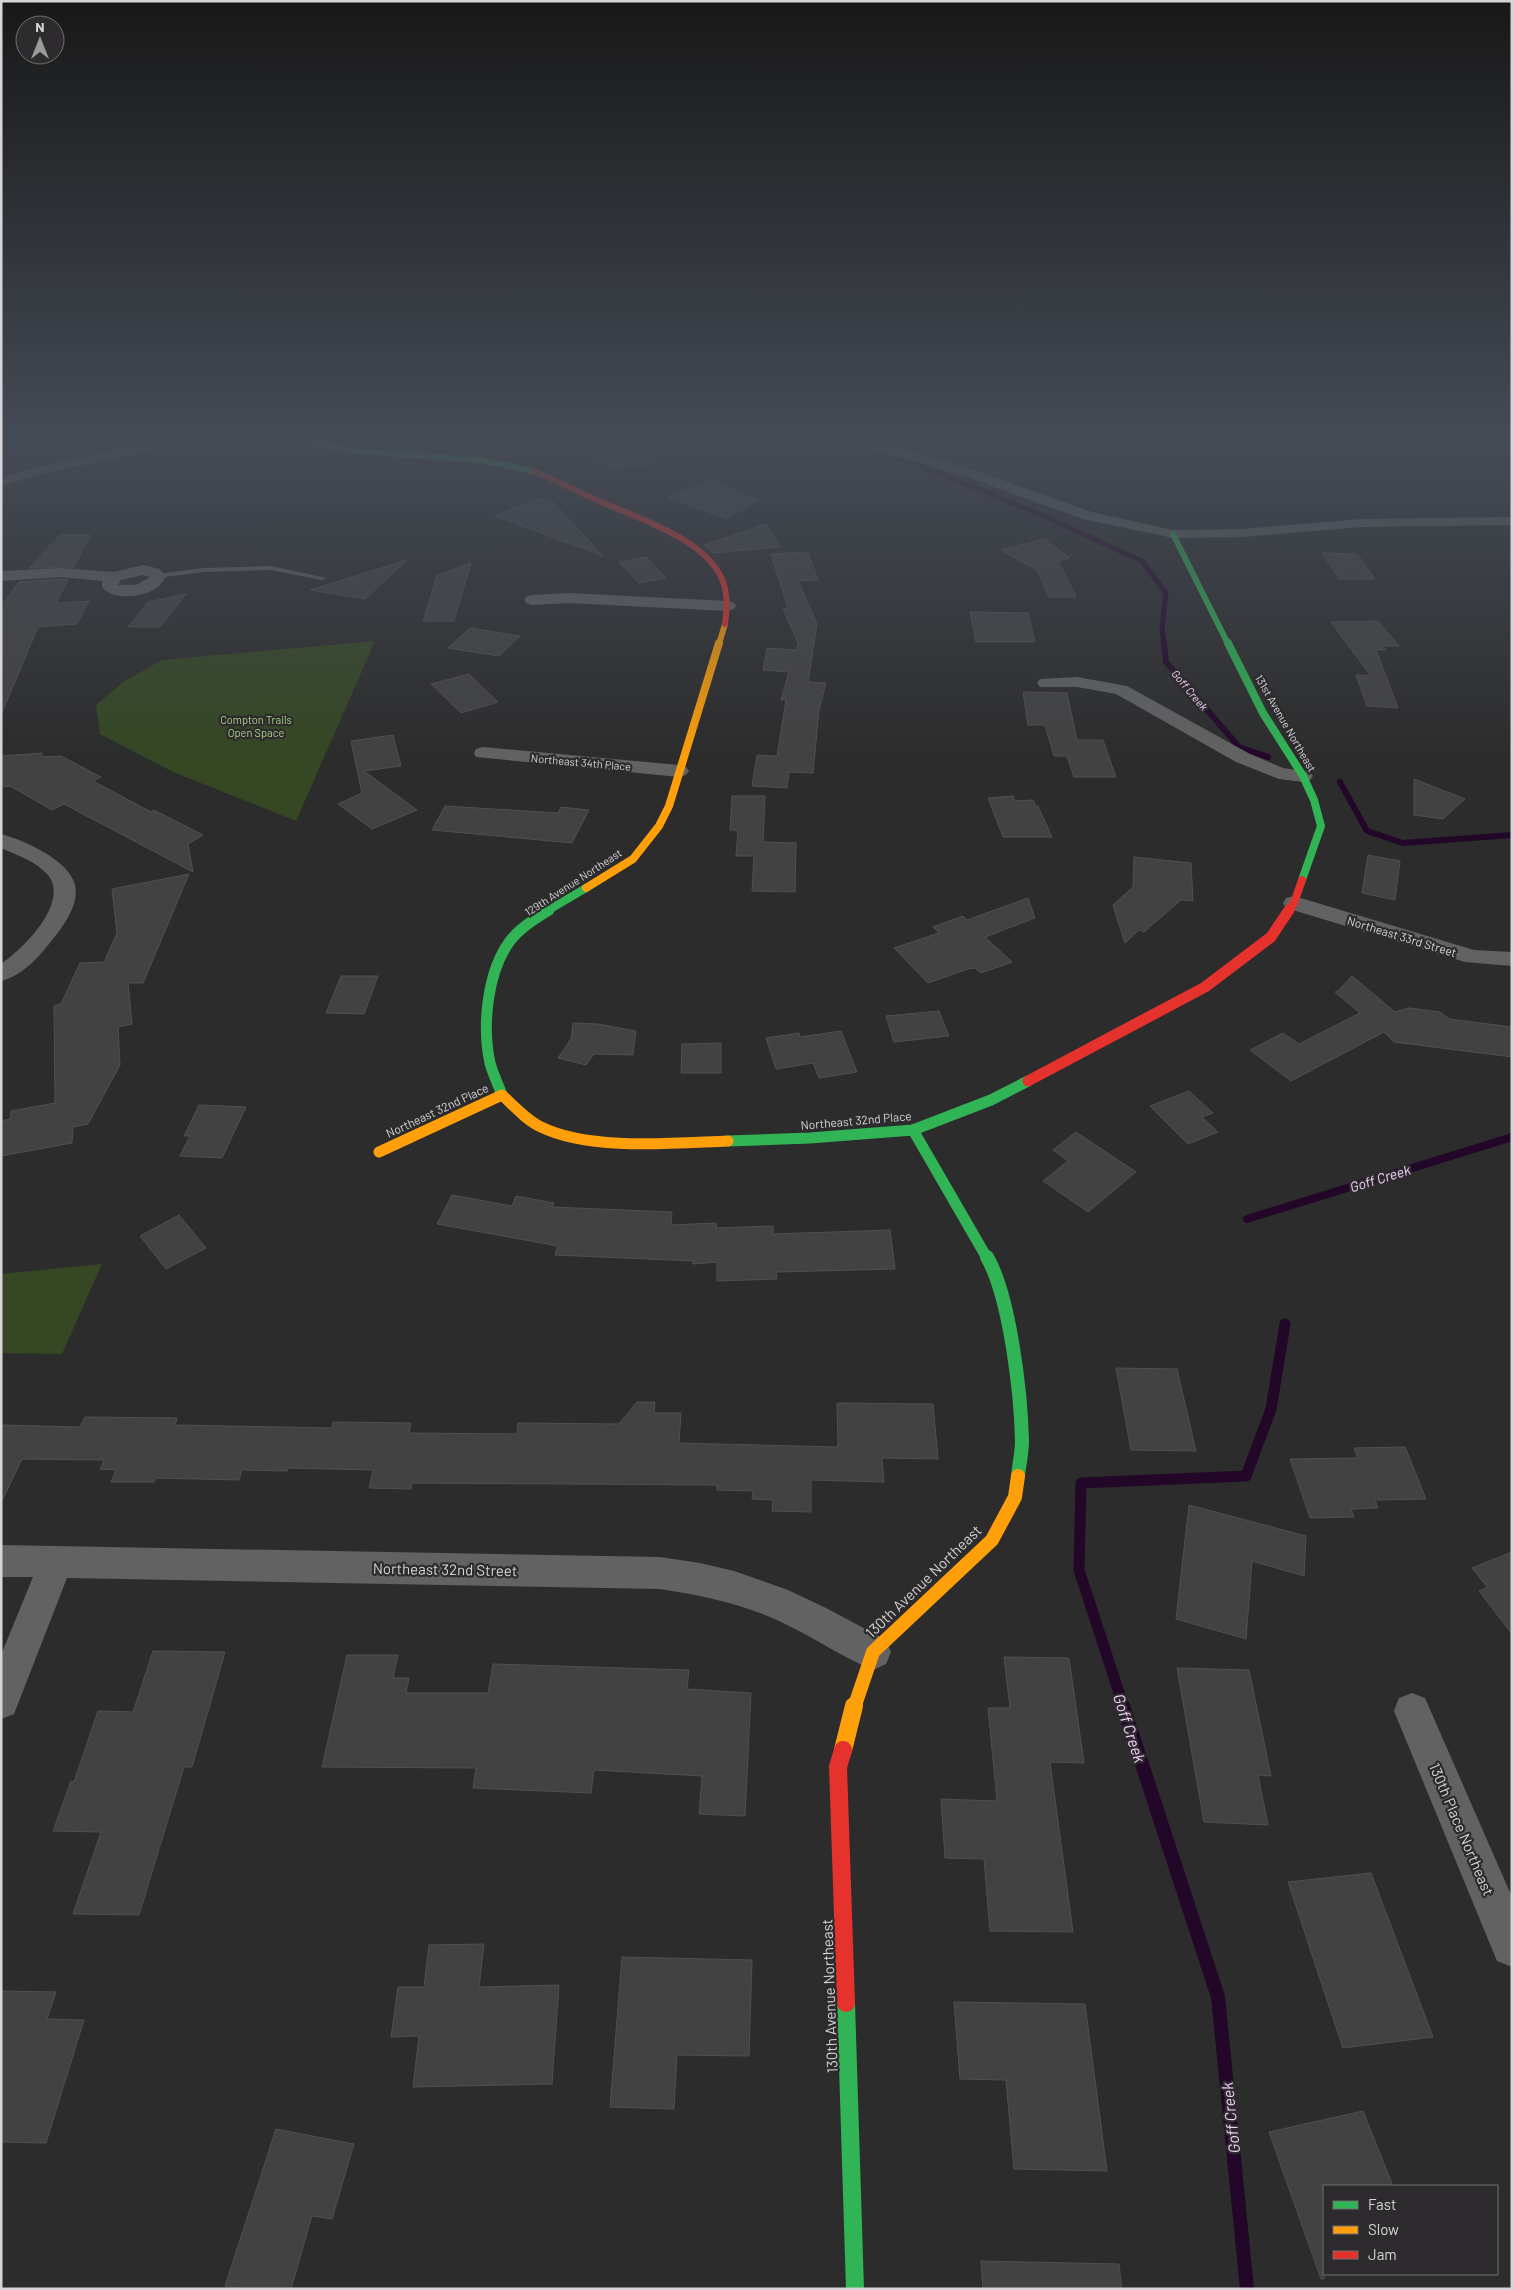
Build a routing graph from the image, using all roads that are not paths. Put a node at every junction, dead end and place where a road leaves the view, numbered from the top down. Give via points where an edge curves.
1 (688, 544) edge
2 (1178, 544) edge
3 (1, 576) edge
4 (157, 576) joint
5 (322, 578) dead end
6 (532, 600) dead end
7 (728, 606) junction
8 (1046, 683) dead end
9 (483, 753) dead end
10 (679, 771) junction
11 (1303, 776) junction
12 (1, 840) edge
13 (1294, 904) junction
14 (1512, 959) edge
15 (1, 974) edge
16 (502, 1095) junction
17 (913, 1130) junction
18 (379, 1152) dead end
19 (1, 1561) edge
20 (56, 1562) junction
21 (873, 1652) junction
22 (1, 1701) edge
23 (1412, 1711) dead end
24 (1512, 1946) edge
25 (855, 2289) edge

1 - 7 street via 720,574
2 - 11 street, 131st Avenue Northeast via 1263,713
3 - 4 street via 58,572 115,577 110,580 110,586 129,590 152,584
4 - 5 lane via 203,570 271,568
6 - 7 street via 569,598
7 - 10 street, 129th Avenue Northeast
8 - 11 street via 1077,682 1122,690 1243,758 1279,772
9 - 10 street, Northeast 34th Place
10 - 16 street, 129th Avenue Northeast via 669,806 659,826 633,859 542,915 512,940 498,960 488,1019 490,1061
11 - 13 street, 131st Avenue Northeast via 1322,826
12 - 15 street via 40,859 59,873 65,888 60,911 44,938 26,958
13 - 14 street, Northeast 33rd Street via 1473,957
13 - 17 street, Northeast 32nd Place via 1271,938 1205,987 990,1100
16 - 17 street, Northeast 32nd Place via 540,1127 564,1136 600,1140 657,1142 810,1138
16 - 18 street, Northeast 32nd Place
17 - 21 street, 130th Avenue Northeast via 992,1266 999,1286 1016,1373 1022,1444 1015,1497 992,1540
19 - 20 street, Northeast 32nd Street
20 - 21 street, Northeast 32nd Street via 660,1573 713,1582 770,1600
20 - 22 street
21 - 25 street, 130th Avenue Northeast via 838,1767
23 - 24 street, 130th Place Northeast

